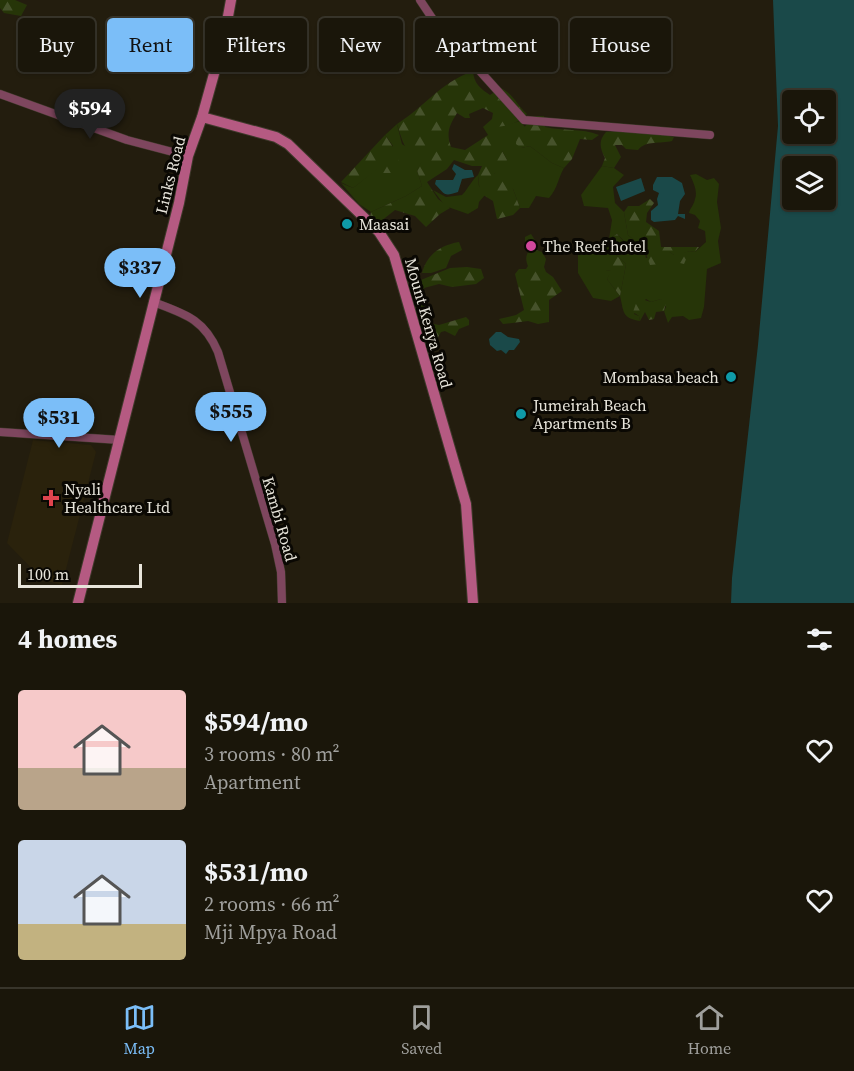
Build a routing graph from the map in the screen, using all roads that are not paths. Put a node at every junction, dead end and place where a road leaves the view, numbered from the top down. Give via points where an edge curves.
1 (231, 0) edge
2 (420, 0) edge
3 (0, 94) edge
4 (202, 117) junction
5 (710, 135) dead end
6 (188, 156) junction
7 (153, 303) junction
8 (0, 432) edge
9 (120, 440) junction
10 (78, 603) edge
11 (282, 603) edge
12 (473, 603) edge

1 - 4 main road, Links Road
2 - 5 street via 524,120
3 - 6 street via 127,140
4 - 6 main road, Links Road
4 - 12 main road, Mount Kenya Road via 276,137 288,144 388,244 466,504
6 - 7 main road, Links Road
7 - 9 main road, Links Road
7 - 11 street, Kambi Road via 196,321 209,334 218,352 275,544
8 - 9 street
9 - 10 main road, Links Road

